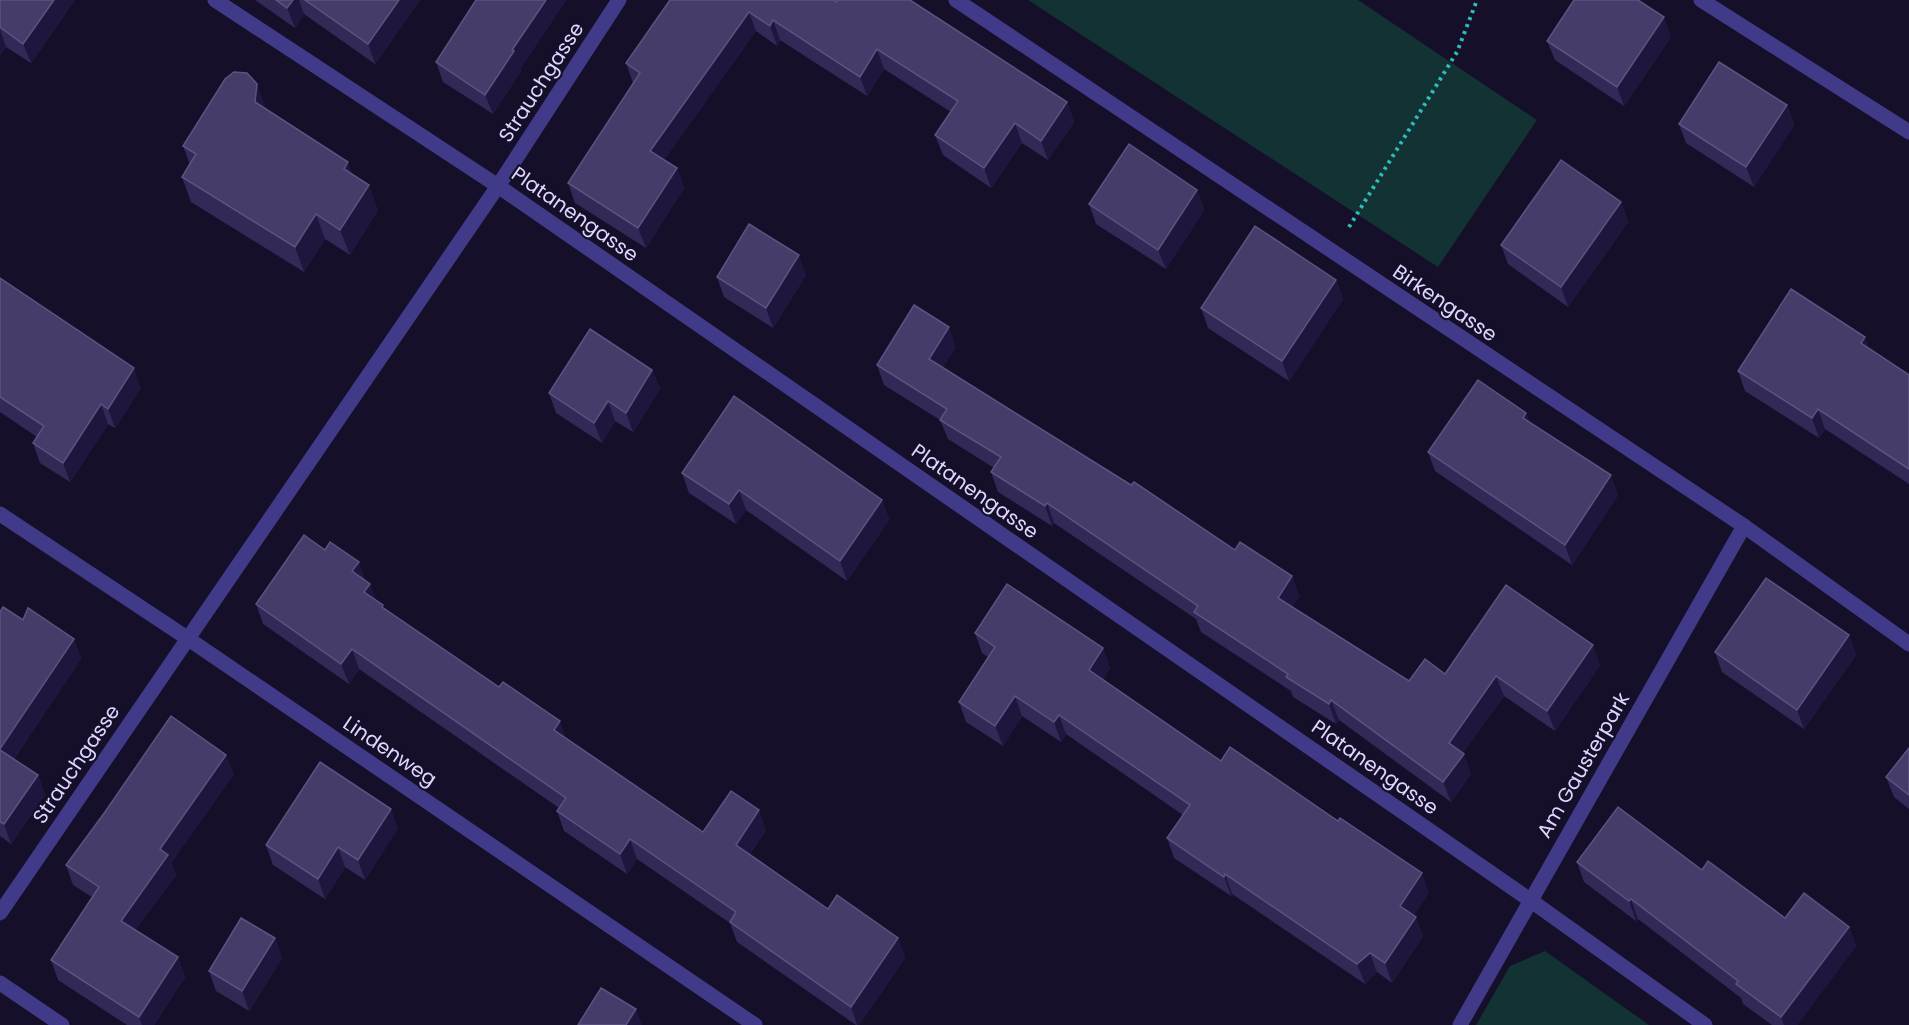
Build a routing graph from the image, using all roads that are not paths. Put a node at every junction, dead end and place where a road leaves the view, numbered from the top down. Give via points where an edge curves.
1 (215, 0) edge
2 (619, 0) edge
3 (956, 0) edge
4 (1701, 0) edge
5 (1909, 132) edge
6 (498, 186) junction
7 (0, 514) edge
8 (1744, 526) junction
9 (187, 638) junction
10 (1909, 644) edge
11 (1530, 900) junction
12 (0, 913) edge
13 (0, 983) edge
14 (62, 1025) edge
15 (755, 1025) edge
16 (1460, 1025) edge
17 (1705, 1025) edge

1 - 6 street, Platanengasse
2 - 6 street, Strauchgasse
3 - 8 street, Birkengasse
4 - 5 street
6 - 9 street, Strauchgasse
6 - 11 street, Platanengasse
7 - 9 street, Lindenweg
8 - 10 street, Birkengasse
8 - 11 street, Am Gausterpark
9 - 12 street, Strauchgasse
9 - 15 street, Lindenweg
11 - 16 street, Am Gausterpark
11 - 17 street, Platanengasse
13 - 14 street

